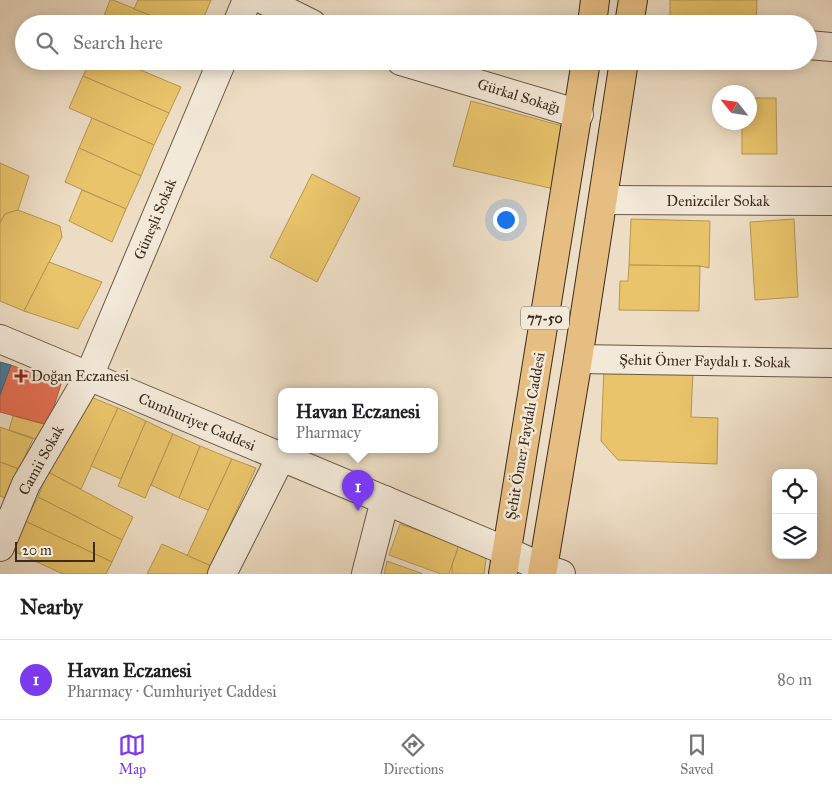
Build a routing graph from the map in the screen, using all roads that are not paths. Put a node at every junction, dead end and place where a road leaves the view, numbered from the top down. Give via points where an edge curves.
1 (248, 0) edge
2 (264, 0) edge
3 (595, 0) edge
4 (633, 0) edge
5 (242, 15) edge
6 (294, 15) edge
7 (593, 15) edge
8 (630, 15) edge
9 (817, 46) edge
10 (832, 47) edge
11 (218, 70) edge
12 (432, 70) edge
13 (585, 70) edge
14 (623, 70) edge
15 (579, 114) junction
16 (603, 200) junction
17 (832, 201) edge
18 (0, 339) edge
19 (578, 359) junction
20 (832, 363) edge
21 (89, 376) junction
22 (281, 457) junction
23 (385, 500) junction
24 (0, 547) edge
25 (504, 562) edge
26 (548, 572) edge
27 (222, 574) edge
28 (366, 574) edge

1 - 5 street
2 - 6 street
3 - 7 main road
4 - 8 main road
9 - 10 street
11 - 21 street, Güneşli Sokak
12 - 15 street, Gürkal Sokağı
13 - 15 main road, Şehit Ömer Faydalı Caddesi / 77-50
14 - 16 main road, 77-50
15 - 25 main road, Şehit Ömer Faydalı Caddesi / 77-50
16 - 17 street, Denizciler Sokak
16 - 19 main road, 77-50
18 - 21 street, Cumhuriyet Caddesi
19 - 20 street, Şehit Ömer Faydalı 1. Sokak
19 - 26 main road, 77-50
21 - 22 street, Cumhuriyet Caddesi
21 - 24 street, Camii Sokak via 26,484
22 - 23 street, Cumhuriyet Caddesi
22 - 27 street
23 - 25 street, Cumhuriyet Caddesi
23 - 28 street
25 - 26 street, Cumhuriyet Caddesi

